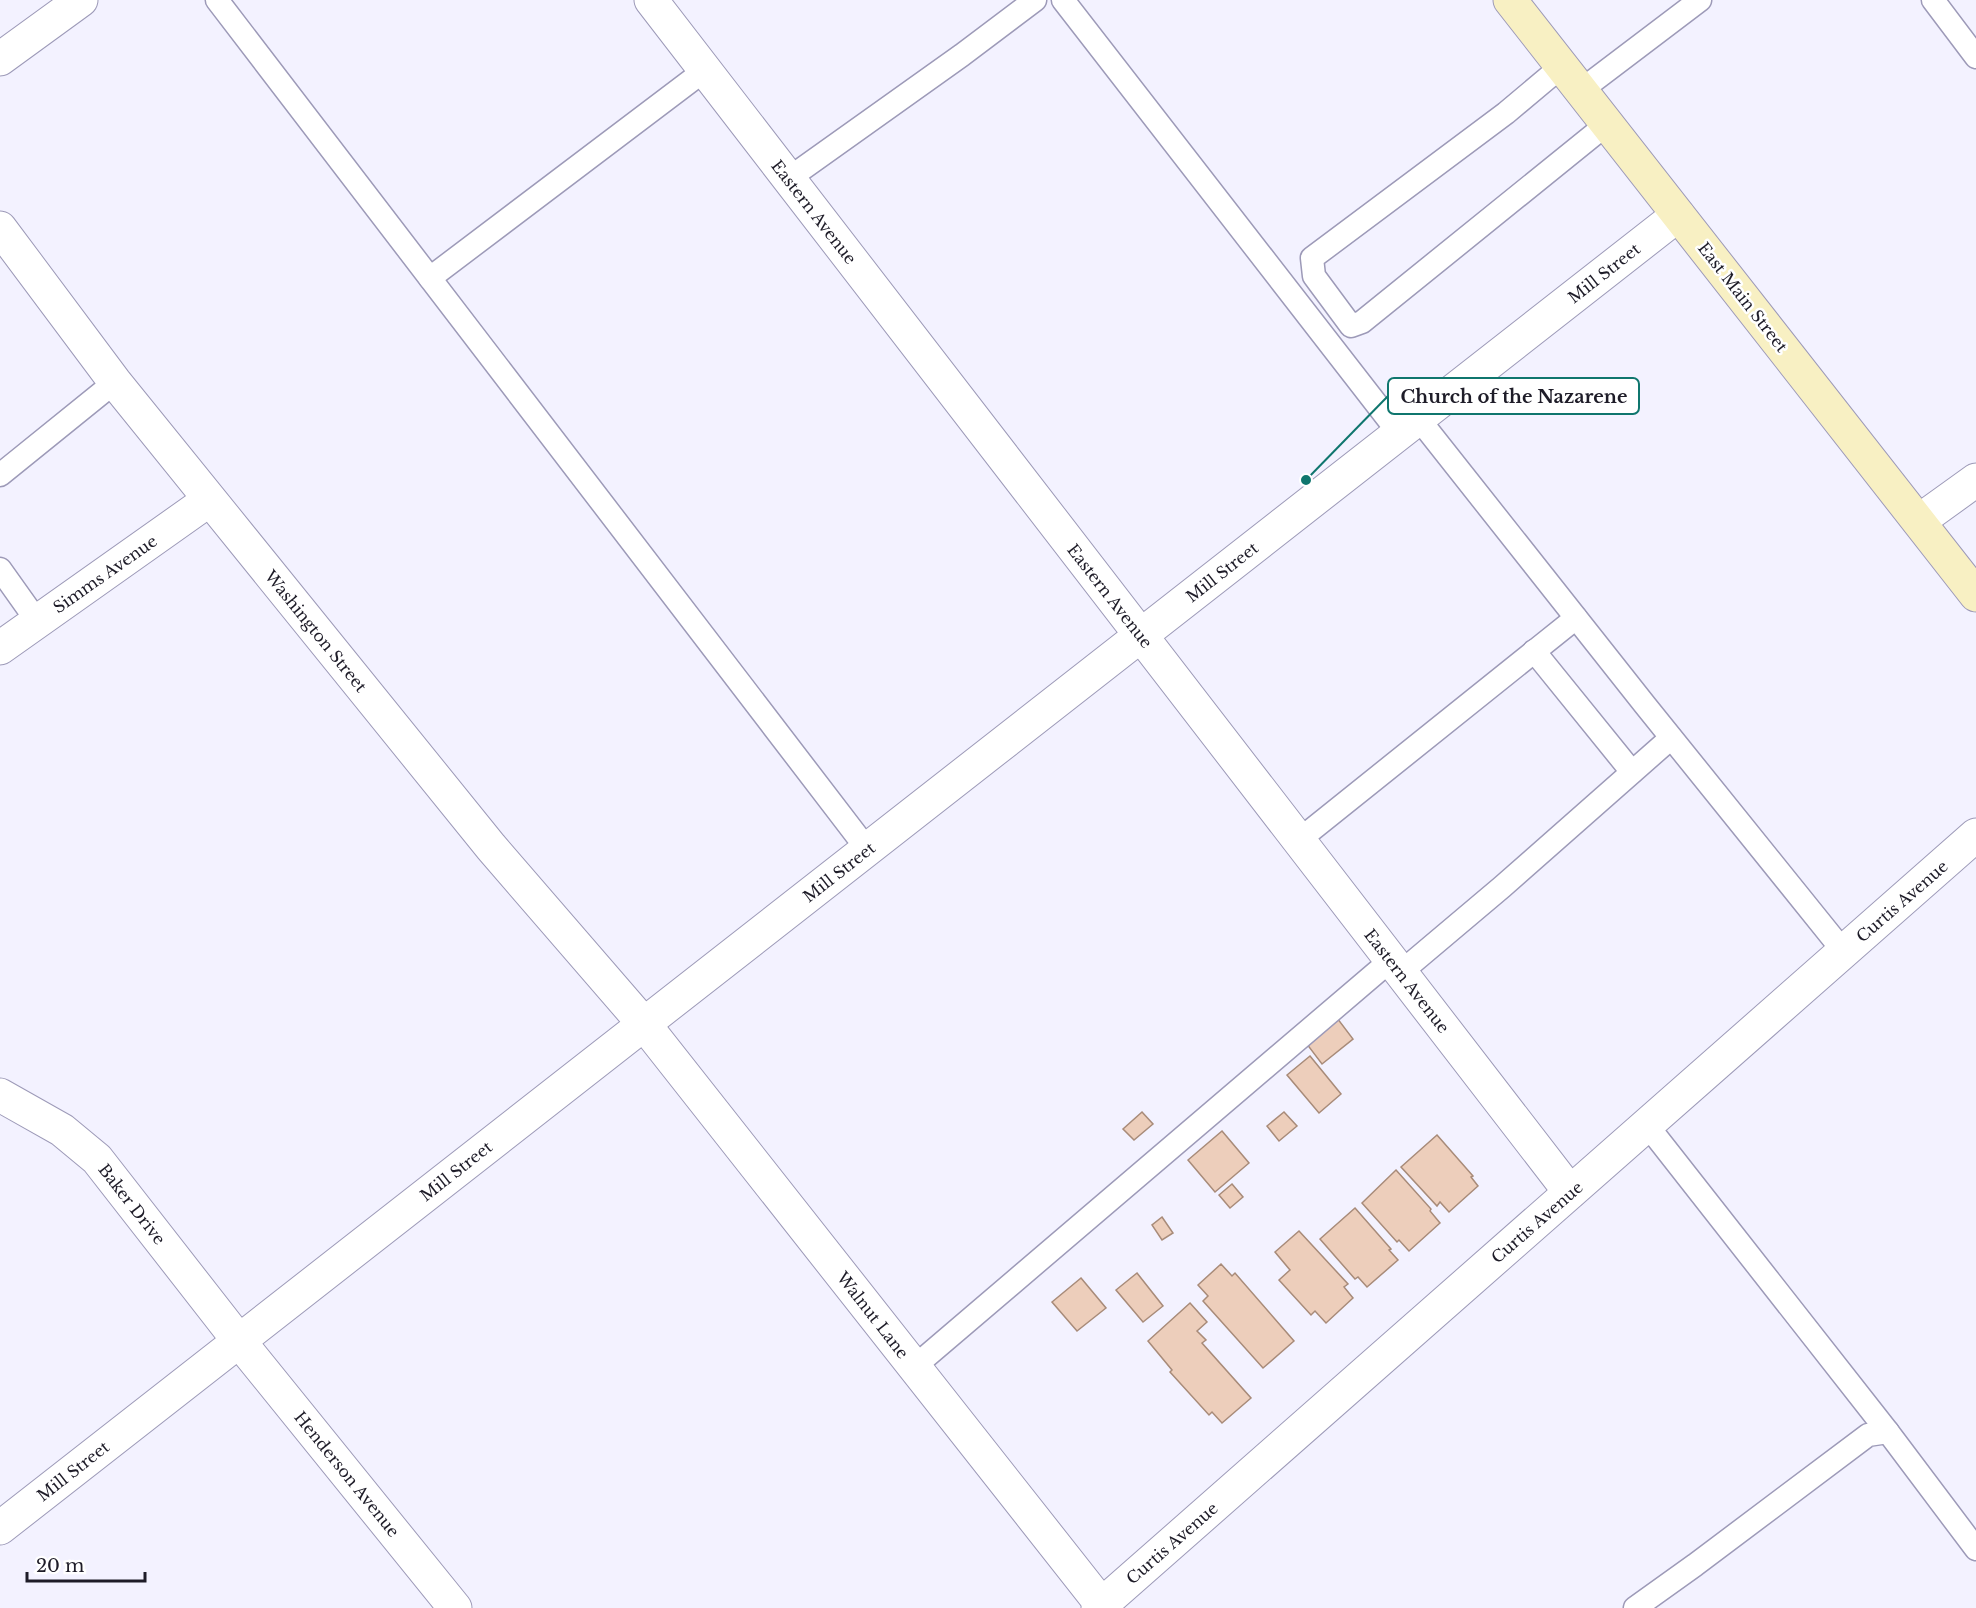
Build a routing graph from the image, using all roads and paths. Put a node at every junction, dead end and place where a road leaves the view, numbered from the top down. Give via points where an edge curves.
1 (81, 0) edge
2 (217, 0) edge
3 (651, 0) edge
4 (1035, 0) edge
5 (1063, 0) edge
6 (1510, 0) edge
7 (1700, 0) edge
8 (1933, 0) edge
9 (1976, 57) edge
10 (0, 59) edge
11 (705, 70) junction
12 (1571, 78) junction
13 (1607, 124) junction
14 (788, 179) junction
15 (1678, 215) junction
16 (0, 228) edge
17 (430, 278) junction
18 (115, 382) junction
19 (1409, 426) junction
20 (0, 475) edge
21 (1976, 480) edge
22 (209, 500) junction
23 (1919, 521) junction
24 (0, 569) edge
25 (1976, 595) edge
26 (1576, 618) junction
27 (37, 621) junction
28 (1141, 636) junction
29 (0, 648) edge
30 (1534, 651) junction
31 (1671, 738) junction
32 (1632, 772) junction
33 (1976, 835) edge
34 (1299, 840) junction
35 (867, 849) junction
36 (1844, 952) junction
37 (1396, 966) junction
38 (644, 1024) junction
39 (0, 1095) edge
40 (1647, 1125) junction
41 (1570, 1192) junction
42 (239, 1341) junction
43 (914, 1367) junction
44 (1888, 1432) junction
45 (0, 1528) edge
46 (1976, 1549) edge
47 (1100, 1606) edge
48 (455, 1608) edge
49 (1635, 1608) edge

1 - 10 street
2 - 17 lane
3 - 11 street, Eastern Avenue
4 - 14 lane
5 - 19 lane
6 - 12 main road, East Main Street
7 - 12 lane
8 - 9 lane
11 - 14 street, Eastern Avenue
11 - 17 lane
12 - 13 main road, East Main Street
12 - 13 lane via 1506,112 1312,258 1314,276 1351,326 1362,322
13 - 15 main road, East Main Street
14 - 28 street, Eastern Avenue
15 - 19 street, Mill Street
15 - 23 main road, East Main Street
16 - 18 street, Washington Street
17 - 35 lane
18 - 20 lane
18 - 22 street, Washington Street
19 - 26 lane
19 - 28 street, Mill Street
21 - 23 street
22 - 27 street, Simms Avenue
22 - 38 street, Washington Street via 491,847
23 - 25 main road, East Main Street
24 - 27 lane
26 - 30 lane
26 - 31 lane
27 - 29 street, Simms Avenue
28 - 34 street, Eastern Avenue
28 - 35 street, Mill Street
30 - 32 lane
30 - 34 lane
31 - 32 lane
31 - 36 lane
32 - 37 lane
33 - 36 street, Curtis Avenue
34 - 37 street, Eastern Avenue
35 - 38 street, Mill Street
36 - 40 street, Curtis Avenue
37 - 41 street, Eastern Avenue
37 - 43 lane
38 - 42 street, Mill Street
38 - 43 street, Walnut Lane
39 - 42 street, Baker Drive via 62,1130 97,1159
40 - 41 street, Curtis Avenue
40 - 44 lane
41 - 47 street, Curtis Avenue
42 - 45 street, Mill Street
42 - 48 street, Henderson Avenue
43 - 47 street, Walnut Lane
44 - 46 lane
44 - 49 lane via 1868,1435

